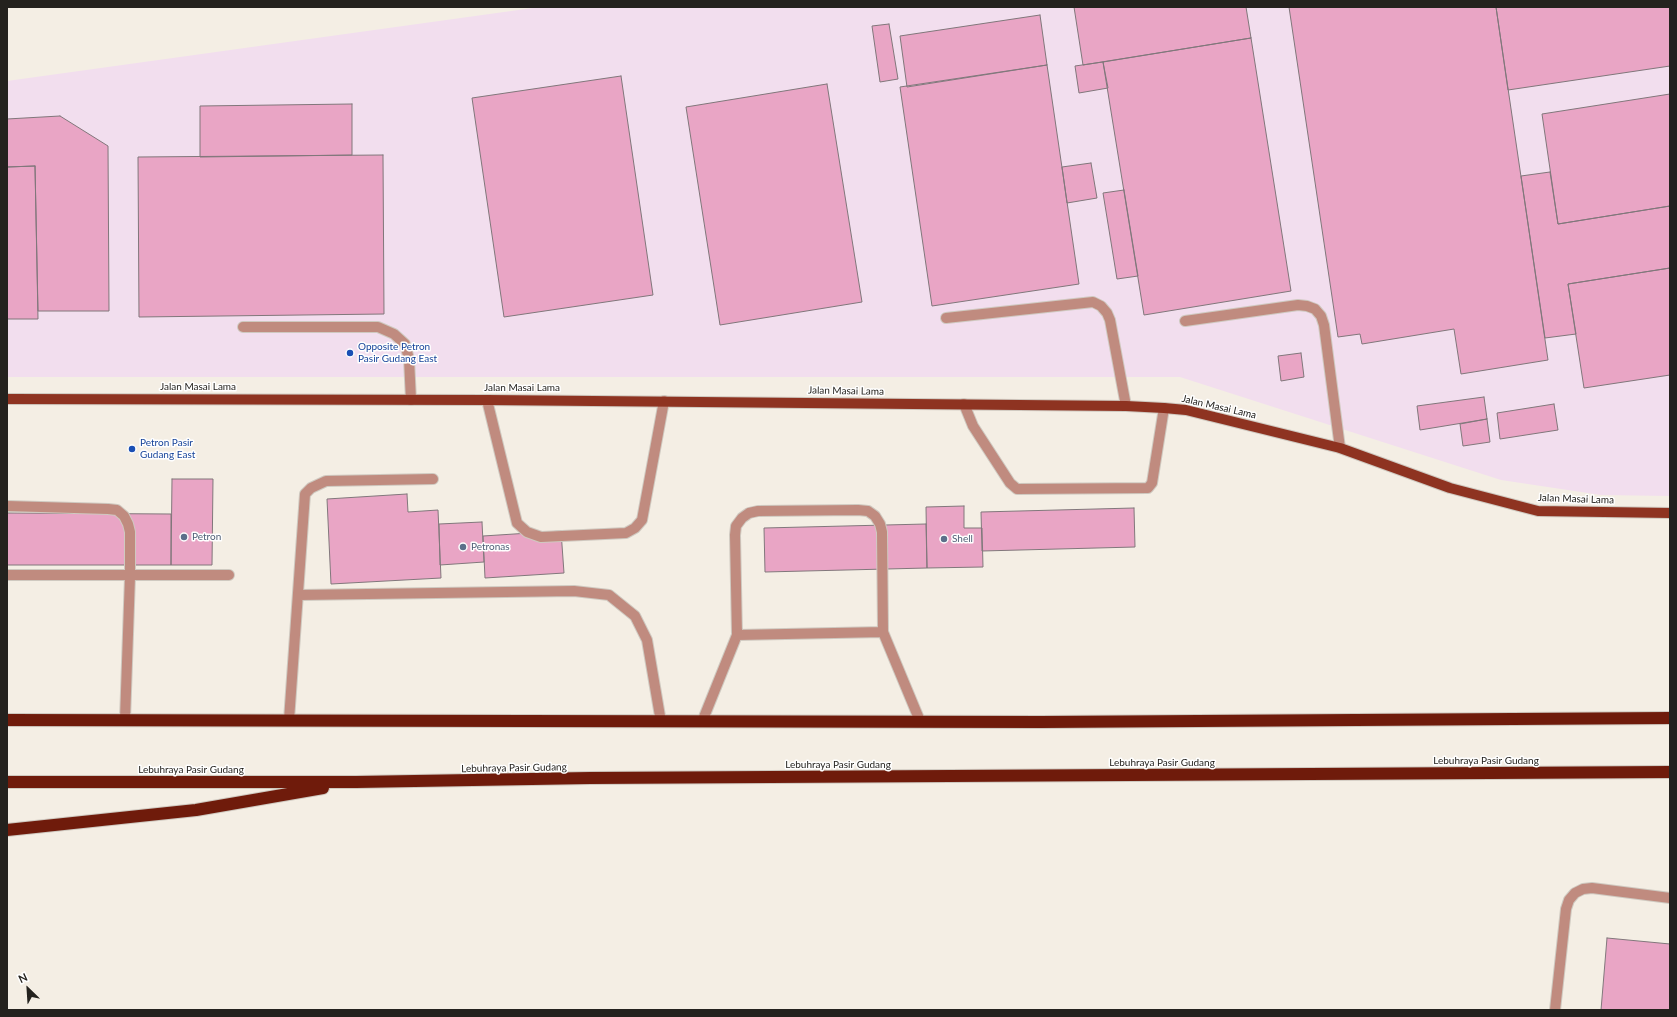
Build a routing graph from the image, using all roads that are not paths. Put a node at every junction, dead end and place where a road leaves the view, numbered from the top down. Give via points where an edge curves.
1 (946, 318) dead end
2 (1185, 321) dead end
3 (243, 327) dead end
4 (7, 399) edge
5 (410, 400) junction
6 (487, 400) junction
7 (664, 401) junction
8 (964, 404) junction
9 (1126, 406) junction
10 (1164, 408) junction
11 (1340, 448) junction
12 (433, 479) dead end
13 (7, 506) edge
14 (1670, 513) edge
15 (7, 575) edge
16 (229, 575) dead end
17 (130, 576) junction
18 (299, 595) junction
19 (883, 632) junction
20 (737, 635) junction
21 (1670, 718) edge
22 (7, 720) edge
23 (125, 720) junction
24 (289, 720) junction
25 (920, 721) junction
26 (661, 722) junction
27 (702, 722) junction
28 (1670, 772) edge
29 (7, 782) edge
30 (356, 782) junction
31 (7, 830) edge
32 (1670, 898) edge
33 (1555, 1010) edge

1 - 9 lane via 1094,302 1107,312 1110,320
2 - 11 lane via 1298,305 1315,309 1324,325
3 - 5 lane via 378,327 394,334 405,344 410,359
4 - 5 main road, Jalan Masai Lama
5 - 6 main road, Jalan Masai Lama
6 - 7 main road, Jalan Masai Lama
6 - 7 lane via 517,523 527,532 541,537 626,533 635,528 642,520
7 - 8 main road, Jalan Masai Lama
8 - 9 main road, Jalan Masai Lama
8 - 10 lane via 973,426 1010,483 1017,489 1148,488 1152,483
9 - 10 main road, Jalan Masai Lama
10 - 11 main road, Jalan Masai Lama via 1186,410
11 - 14 main road, Jalan Masai Lama via 1450,488 1538,511
12 - 18 lane via 326,481 311,488 304,503
13 - 17 lane via 117,510 124,516 130,532
15 - 17 lane
16 - 17 lane
17 - 23 lane
18 - 24 lane
18 - 26 lane via 574,591 609,595 635,616 647,640
19 - 20 lane
19 - 20 lane via 882,532 875,516 868,511 858,510 758,511 749,513 736,526
19 - 25 lane
20 - 27 lane
21 - 25 highway
22 - 23 highway
23 - 24 highway
24 - 26 highway
25 - 27 highway
26 - 27 highway
28 - 30 highway, Lebuhraya Pasir Gudang via 590,778
29 - 30 highway, Lebuhraya Pasir Gudang
30 - 31 highway via 196,810
32 - 33 lane via 1592,888 1583,889 1575,894 1569,900 1566,909

